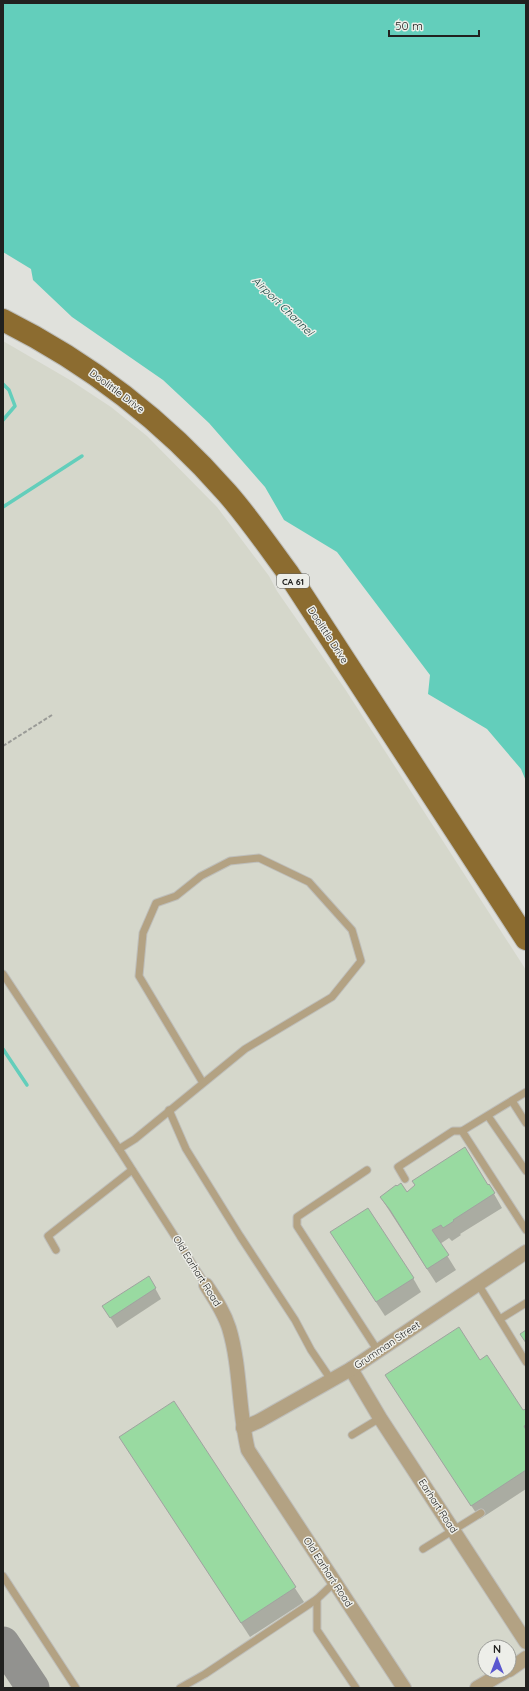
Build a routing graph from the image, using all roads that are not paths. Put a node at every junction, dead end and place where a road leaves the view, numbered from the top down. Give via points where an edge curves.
1 (3, 320) edge
2 (526, 939) edge
3 (3, 974) edge
4 (203, 1083) junction
5 (526, 1092) edge
6 (512, 1101) junction
7 (169, 1110) junction
8 (488, 1116) junction
9 (526, 1123) edge
10 (462, 1131) junction
11 (119, 1149) junction
12 (132, 1170) junction
13 (367, 1170) dead end
14 (526, 1171) edge
15 (406, 1179) dead end
16 (526, 1230) edge
17 (56, 1250) dead end
18 (526, 1252) edge
19 (478, 1284) junction
20 (206, 1285) joint
21 (526, 1303) edge
22 (500, 1319) junction
23 (378, 1351) junction
24 (526, 1362) edge
25 (351, 1370) junction
26 (332, 1381) junction
27 (380, 1418) junction
28 (243, 1428) junction
29 (352, 1436) dead end
30 (480, 1513) dead end
31 (453, 1530) junction
32 (423, 1550) dead end
33 (3, 1576) edge
34 (335, 1582) junction
35 (316, 1599) junction
36 (526, 1642) edge
37 (526, 1658) edge
38 (517, 1664) edge
39 (492, 1679) edge
40 (76, 1688) edge
41 (180, 1688) edge
42 (356, 1688) edge
43 (404, 1688) edge
44 (477, 1688) edge

1 - 2 main road, Doolittle Drive / CA 61 via 34,335 121,393 160,424 228,494 288,573
3 - 11 lane, Old Earhart Road
4 - 4 lane via 246,1049 332,997 361,962 352,930 309,882 259,858 230,861 201,876 176,896 156,903 144,933 139,976
4 - 7 lane
5 - 6 lane
6 - 8 lane
6 - 9 lane
7 - 11 lane
7 - 26 lane via 186,1149
8 - 10 lane
8 - 14 lane
10 - 15 lane via 453,1131 398,1167
10 - 16 lane
11 - 12 lane, Old Earhart Road
12 - 17 lane via 48,1236
12 - 20 lane, Old Earhart Road
13 - 23 lane via 297,1217 297,1226
18 - 19 street, Grumman Street
19 - 22 lane
19 - 23 street, Grumman Street
20 - 28 street, Old Earhart Road via 229,1328 237,1368
21 - 22 lane
22 - 24 lane
23 - 25 street, Grumman Street
25 - 26 street, Grumman Street
25 - 27 street, Earhart Road
26 - 28 street, Grumman Street
27 - 29 lane
27 - 31 street, Earhart Road
28 - 34 street, Old Earhart Road via 248,1450
30 - 31 lane
31 - 32 lane
31 - 36 street, Earhart Road
33 - 40 lane
34 - 35 lane
34 - 43 street, Old Earhart Road
35 - 41 lane
35 - 42 lane via 317,1630
37 - 38 street
39 - 44 street

